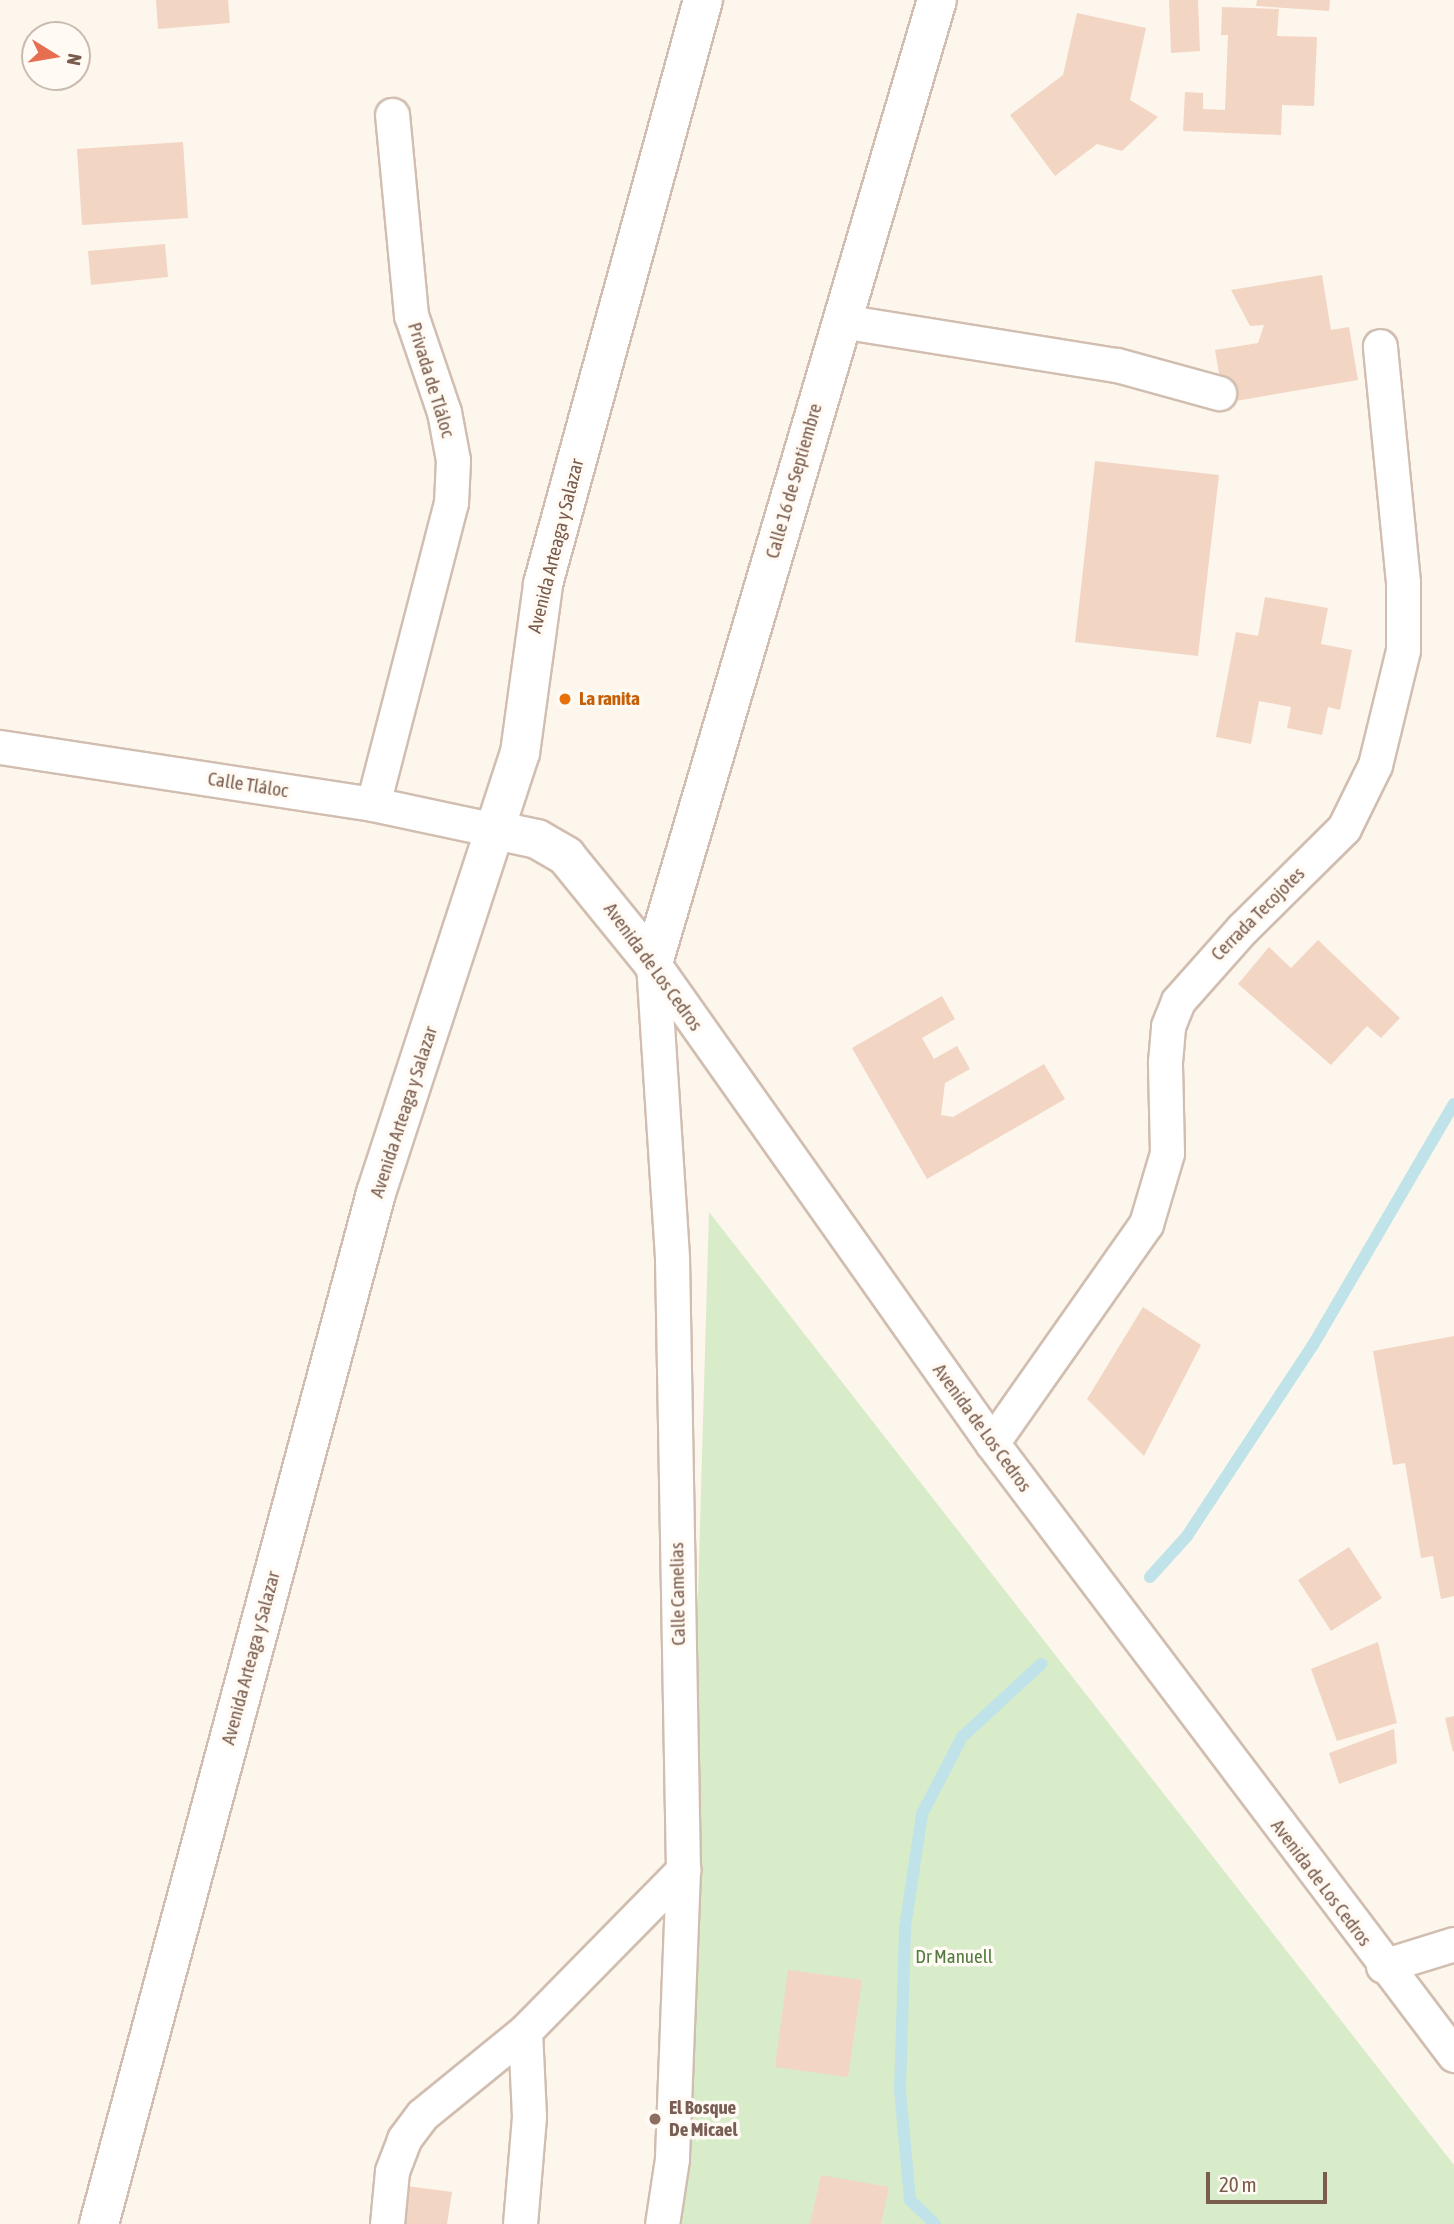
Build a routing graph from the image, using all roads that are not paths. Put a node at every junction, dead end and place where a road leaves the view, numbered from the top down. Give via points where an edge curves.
1 (703, 0) edge
2 (937, 0) edge
3 (392, 115) dead end
4 (841, 321) junction
5 (1380, 346) dead end
6 (1219, 393) dead end
7 (0, 747) edge
8 (373, 804) junction
9 (495, 830) junction
10 (653, 963) junction
11 (992, 1443) junction
12 (683, 1870) junction
13 (1454, 1944) edge
14 (1383, 1966) junction
15 (525, 2031) junction
16 (1454, 2055) edge
17 (99, 2224) edge
18 (387, 2224) edge
19 (520, 2224) edge
20 (662, 2224) edge

1 - 9 street, Avenida Arteaga y Salazar via 542,584 520,753
2 - 4 street, Calle 16 de Septiembre
3 - 8 street, Privada de Tláloc via 411,315 444,412 453,460 451,503
4 - 6 street via 1117,365
4 - 10 street, Calle 16 de Septiembre
5 - 11 street, Cerrada Tecojotes via 1403,582 1403,636 1393,701 1375,765 1344,828 1242,929 1178,1001 1168,1026 1165,1062 1167,1153 1146,1223
7 - 8 street, Calle Tláloc
8 - 9 street, Calle Tláloc
9 - 10 street, Avenida de Los Cedros via 537,839 566,856
9 - 17 street, Avenida Arteaga y Salazar via 376,1193
10 - 11 street, Avenida de Los Cedros
10 - 12 street, Calle Camelias via 672,1258
11 - 14 street, Avenida de Los Cedros
12 - 15 street
12 - 20 street, Calle Camelias via 672,2159
13 - 14 street
14 - 16 street, Avenida de Los Cedros
15 - 18 street via 422,2115 410,2131 392,2171
15 - 19 street via 528,2116

